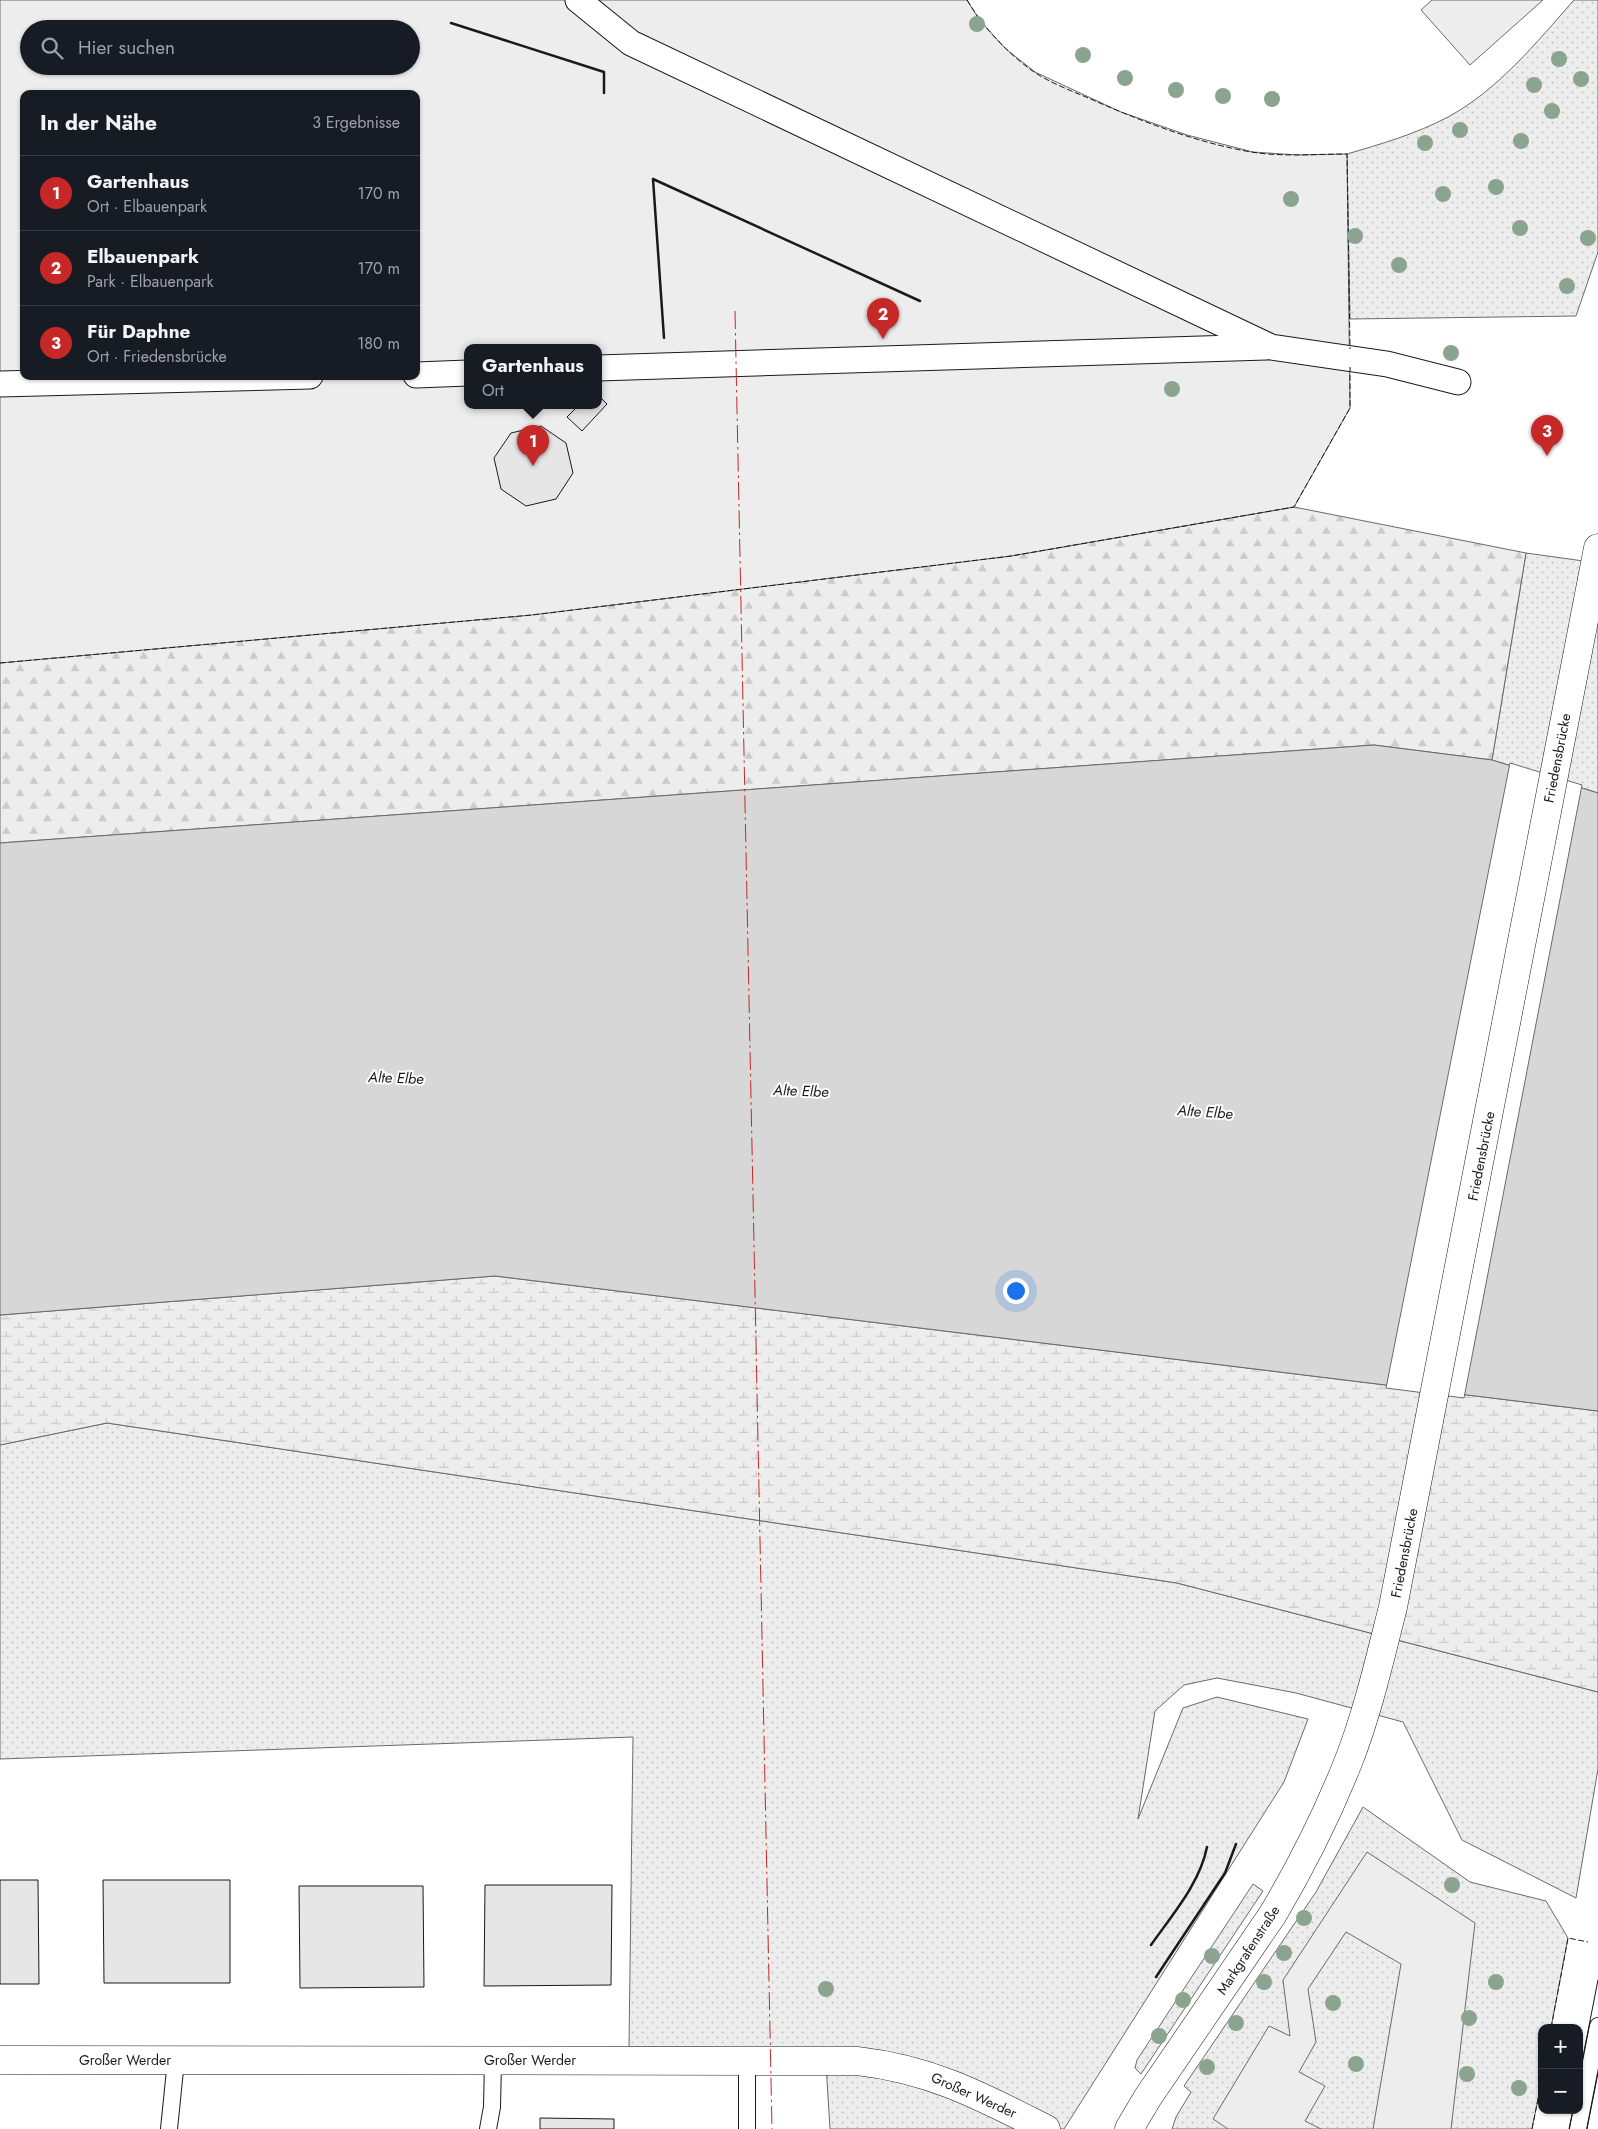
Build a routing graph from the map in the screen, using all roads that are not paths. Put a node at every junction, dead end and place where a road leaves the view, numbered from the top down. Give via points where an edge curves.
1 (578, 0) edge
2 (1270, 347) junction
3 (602, 368) edge
4 (464, 373) edge
5 (420, 375) edge
6 (155, 380) edge
7 (1458, 382) dead end
8 (0, 384) edge
9 (1598, 548) edge
10 (1349, 1760) joint
11 (1598, 2026) edge
12 (0, 2060) edge
13 (176, 2060) junction
14 (747, 2060) junction
15 (493, 2061) junction
16 (169, 2129) edge
17 (488, 2129) edge
18 (747, 2129) edge
19 (1046, 2129) edge
20 (1129, 2129) edge
21 (1578, 2129) edge

1 - 2 street via 631,43
2 - 3 street
2 - 7 street via 1387,364
4 - 5 street
6 - 8 street
9 - 10 main road, Friedensbrücke via 1393,1607
10 - 20 main road, Markgrafenstraße via 1273,1914
11 - 21 lane
12 - 13 main road, Großer Werder
13 - 15 main road, Großer Werder
13 - 16 lane
14 - 15 main road, Großer Werder
14 - 18 lane
14 - 19 main road, Großer Werder via 857,2060 900,2067 959,2086
15 - 17 lane

